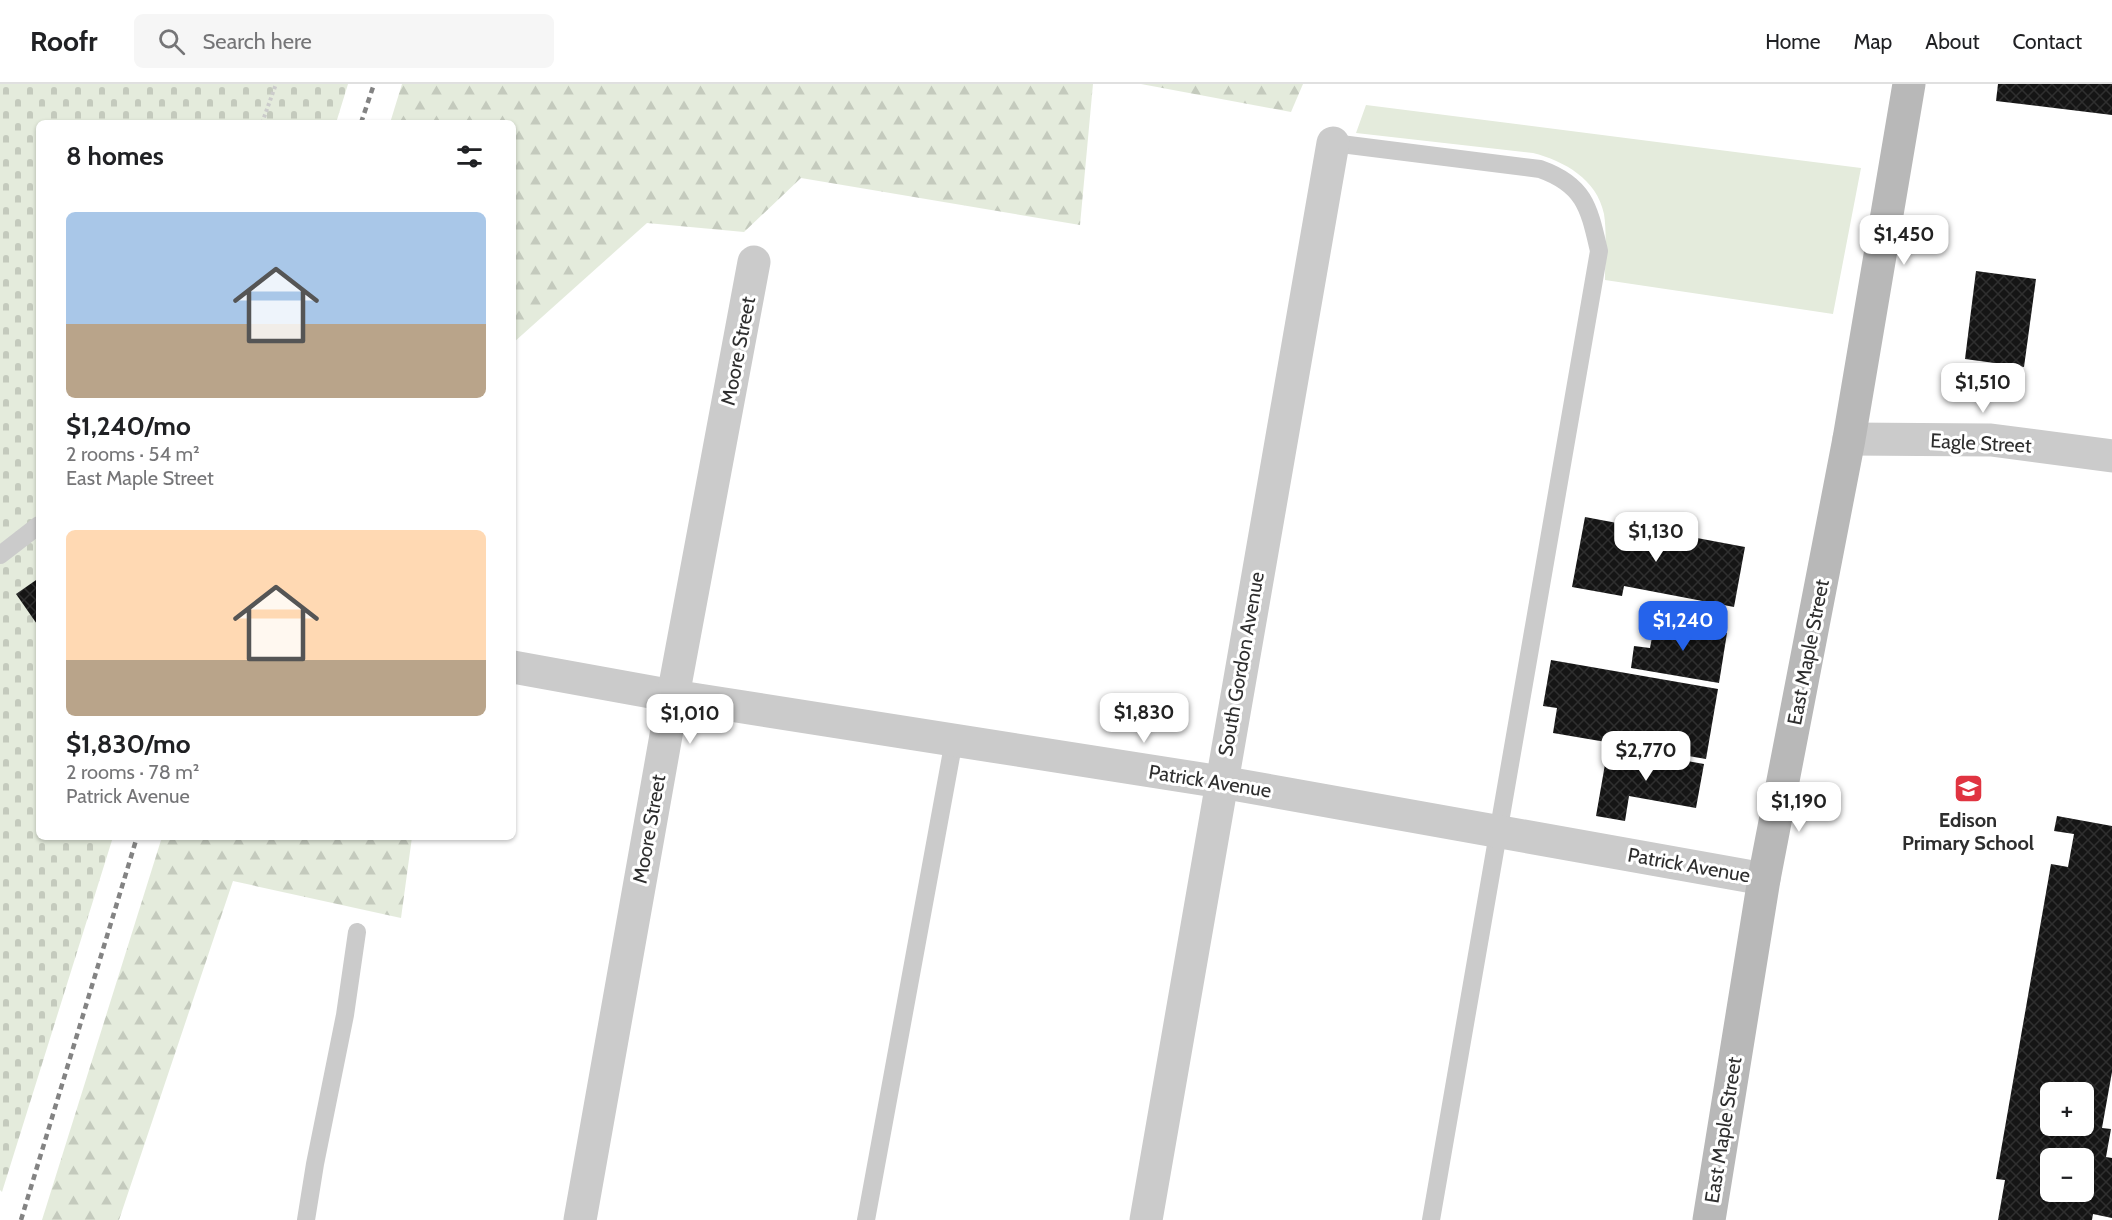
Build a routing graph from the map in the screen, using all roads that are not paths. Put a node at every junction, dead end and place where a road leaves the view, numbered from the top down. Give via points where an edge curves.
1 (1909, 84) edge
2 (1333, 143) joint
3 (754, 262) dead end
4 (1849, 439) junction
5 (2112, 456) edge
6 (36, 527) edge
7 (0, 555) edge
8 (516, 669) edge
9 (673, 696) junction
10 (954, 740) junction
11 (1221, 782) junction
12 (1498, 831) junction
13 (1764, 879) junction
14 (357, 932) dead end
15 (306, 1220) edge
16 (580, 1220) edge
17 (866, 1220) edge
18 (1146, 1220) edge
19 (1431, 1220) edge
20 (1709, 1220) edge

1 - 4 main road, East Maple Street
2 - 11 street, South Gordon Avenue
2 - 12 lane via 1540,169 1560,176 1590,212 1599,251
3 - 9 street, Moore Street
4 - 5 street, Eagle Street via 1991,440
4 - 13 main road, East Maple Street
6 - 7 lane
8 - 9 street, Patrick Avenue
9 - 10 street, Patrick Avenue
9 - 16 street, Moore Street
10 - 11 street, Patrick Avenue
10 - 17 lane
11 - 12 street, Patrick Avenue
11 - 18 street, South Gordon Avenue
12 - 13 street, Patrick Avenue
12 - 19 lane
13 - 20 main road, East Maple Street
14 - 15 lane

